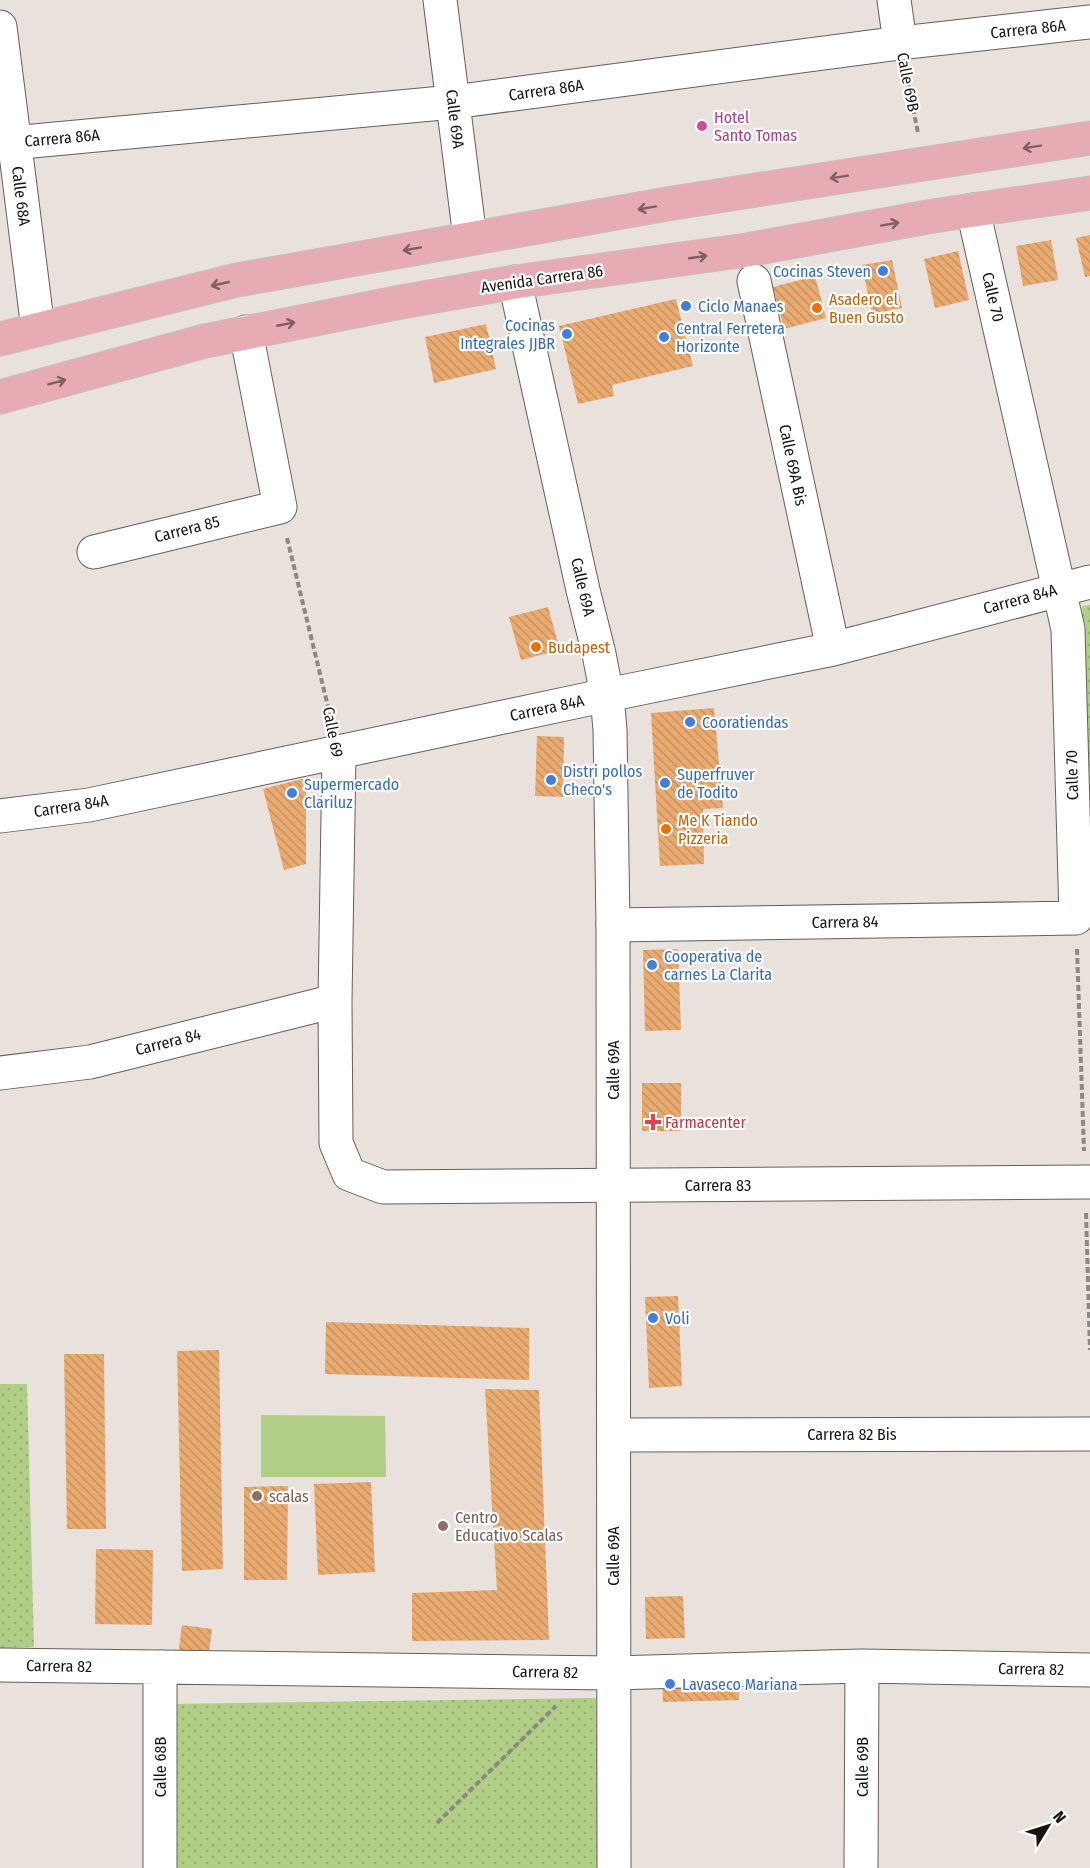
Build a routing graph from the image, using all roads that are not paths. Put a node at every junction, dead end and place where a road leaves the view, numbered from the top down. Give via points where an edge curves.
1 (440, 0) edge
2 (894, 0) edge
3 (1090, 22) edge
4 (0, 27) edge
5 (900, 43) junction
6 (453, 102) junction
7 (1090, 138) edge
8 (7, 144) edge
9 (1090, 193) edge
10 (972, 210) junction
11 (470, 238) junction
12 (754, 281) dead end
13 (515, 282) junction
14 (38, 329) junction
15 (246, 332) junction
16 (0, 339) edge
17 (0, 397) edge
18 (94, 552) dead end
19 (1075, 585) edge
20 (833, 649) junction
21 (607, 695) junction
22 (339, 753) junction
23 (0, 816) edge
24 (1076, 918) joint
25 (613, 925) junction
26 (335, 1001) junction
27 (0, 1073) edge
28 (349, 1174) joint
29 (1087, 1182) edge
30 (612, 1186) junction
31 (1090, 1434) edge
32 (614, 1435) junction
33 (0, 1665) edge
34 (862, 1666) junction
35 (160, 1667) junction
36 (1090, 1670) edge
37 (613, 1673) junction
38 (160, 1868) edge
39 (614, 1868) edge
40 (861, 1868) edge

1 - 6 street, Calle 69A
2 - 5 street, Calle 69B
3 - 5 street, Carrera 86A
4 - 8 street, Calle 68A
5 - 6 street, Carrera 86A
6 - 8 street, Carrera 86A
6 - 11 street, Calle 69A
7 -> 11 main road
8 - 14 street, Calle 68A
9 - 10 main road, Avenida Carrera 86
13 -> 10 main road, Avenida Carrera 86 via 747,250
10 - 19 street, Calle 70
11 -> 14 main road via 237,280
12 - 20 street, Calle 69A Bis
15 -> 13 main road, Avenida Carrera 86
13 - 21 street, Calle 69A
14 - 16 main road
17 -> 15 main road, Avenida Carrera 86
15 - 18 street, Carrera 85 via 280,507
19 - 20 street, Carrera 84A
19 - 24 street, Calle 70 via 1068,629
20 - 21 street, Carrera 84A
21 - 22 street, Carrera 84A
21 - 25 street, Calle 69A
22 - 23 street, Carrera 84A via 89,805
22 - 26 street, Calle 69
24 - 25 street, Carrera 84
25 - 30 street, Calle 69A
26 - 27 street, Carrera 84 via 90,1062
26 - 28 street, Calle 69 via 336,1143
28 - 30 street, Carrera 83 via 383,1187
29 - 30 street, Carrera 83
30 - 32 street, Calle 69A
31 - 32 street, Carrera 82 Bis
32 - 37 street, Calle 69A
33 - 35 street, Carrera 82
34 - 36 street, Carrera 82
34 - 37 street, Carrera 82
34 - 40 street, Calle 69B
35 - 37 street, Carrera 82
35 - 38 street, Calle 68B
37 - 39 street, Calle 69A

